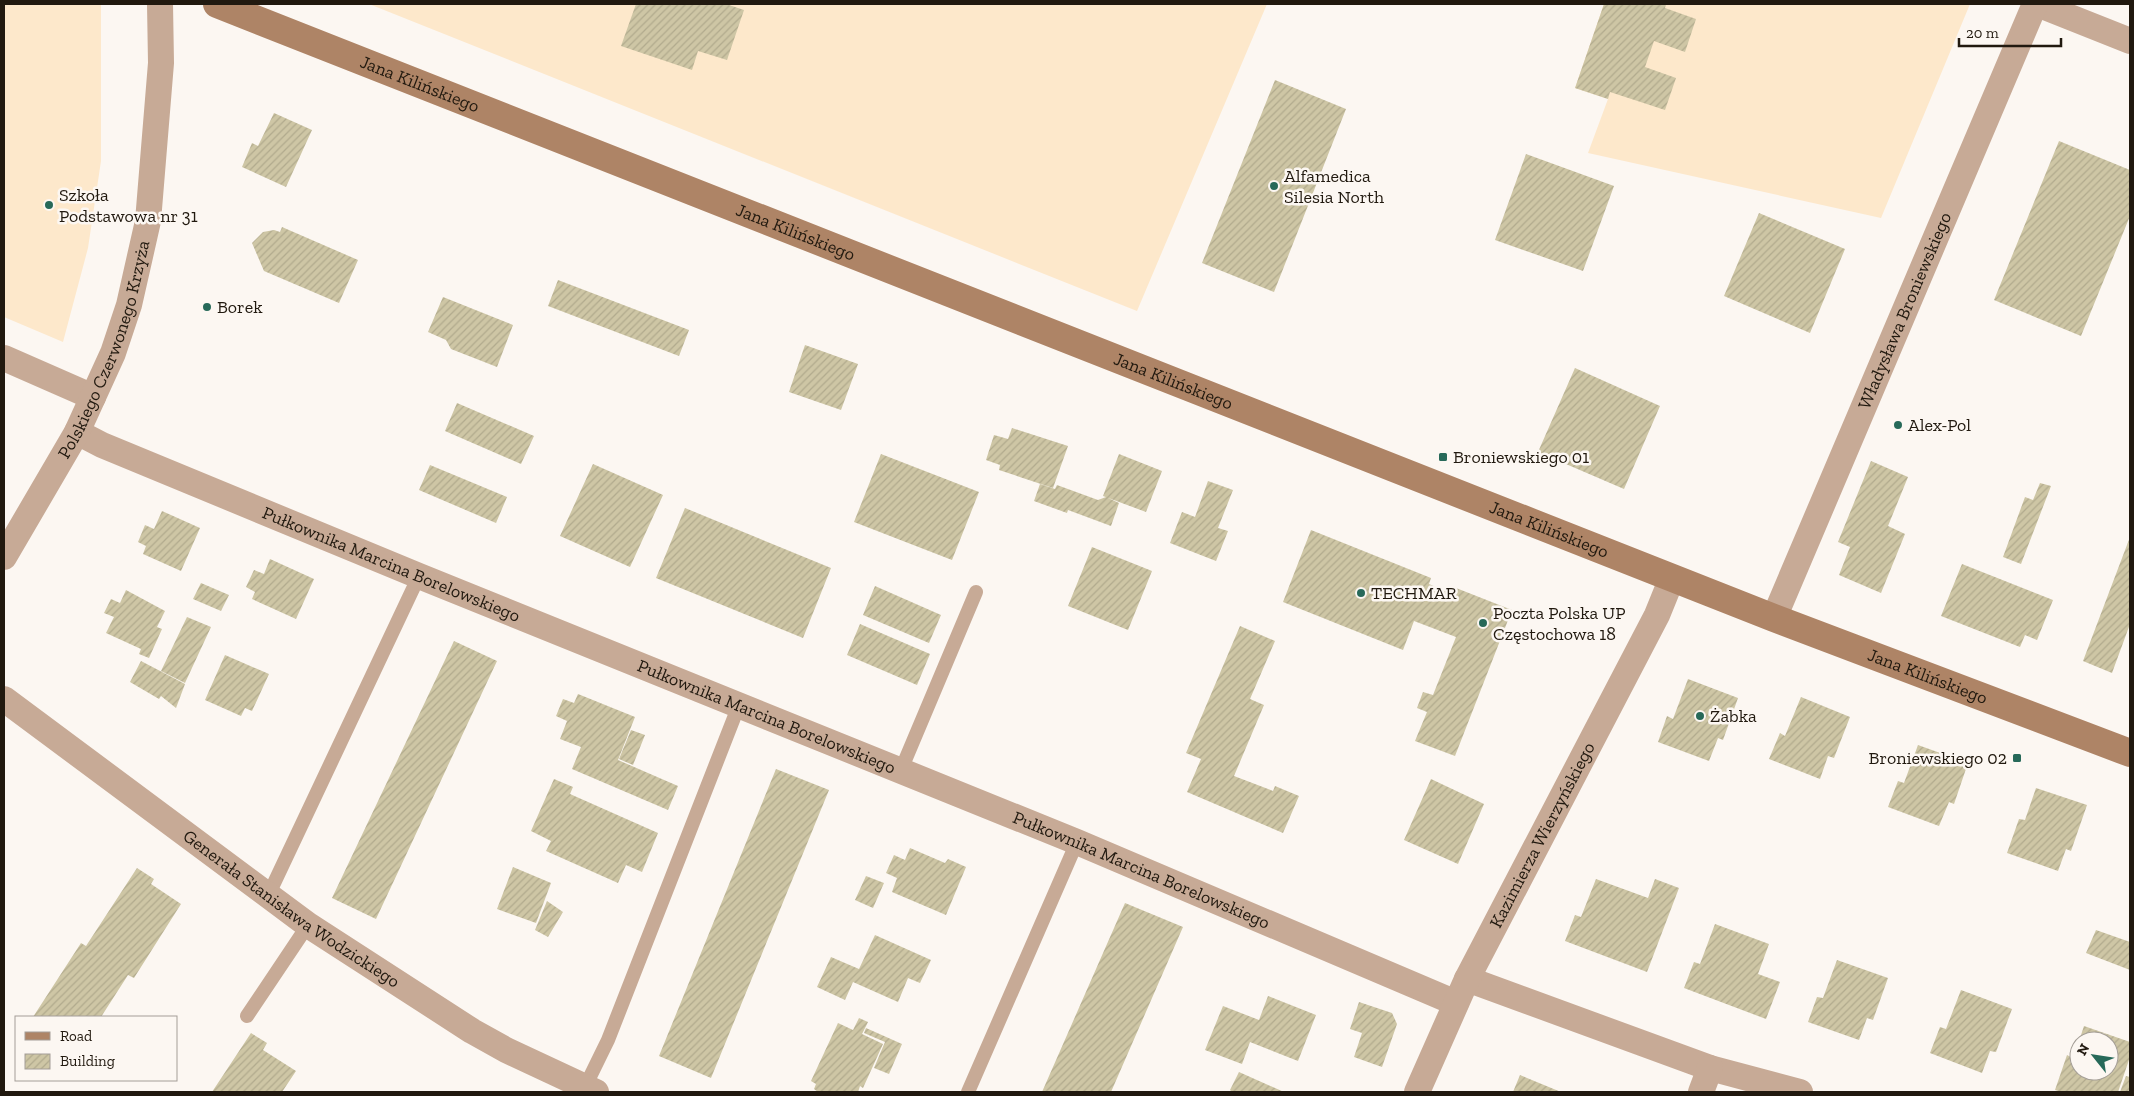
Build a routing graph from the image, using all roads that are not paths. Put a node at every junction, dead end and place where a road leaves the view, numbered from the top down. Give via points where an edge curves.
1 (160, 4) edge
2 (217, 4) edge
3 (2036, 4) edge
4 (2130, 42) edge
5 (4, 358) edge
6 (94, 396) junction
7 (77, 432) junction
8 (4, 557) edge
9 (420, 576) junction
10 (1672, 578) junction
11 (976, 592) dead end
12 (1774, 618) junction
13 (4, 699) edge
14 (739, 705) junction
15 (2130, 753) edge
16 (901, 770) junction
17 (1077, 842) junction
18 (268, 896) junction
19 (308, 925) junction
20 (1467, 979) junction
21 (1456, 1002) junction
22 (247, 1016) dead end
23 (1710, 1068) junction
24 (591, 1090) edge
25 (968, 1092) edge
26 (1417, 1092) edge
27 (1701, 1092) edge
28 (1800, 1092) edge

1 - 6 street, Polskiego Czerwonego Krzyża via 160,62 148,221 129,305
2 - 10 street, Jana Kilińskiego
3 - 4 street
3 - 12 street, Władysława Broniewskiego
5 - 6 street
6 - 7 street, Polskiego Czerwonego Krzyża
7 - 8 street, Polskiego Czerwonego Krzyża
7 - 9 street, Pułkownika Marcina Borelowskiego
9 - 14 street, Pułkownika Marcina Borelowskiego
9 - 18 lane
10 - 12 street, Jana Kilińskiego
10 - 20 street, Kazimierza Wierzyńskiego via 1657,615
11 - 16 lane
12 - 15 street, Jana Kilińskiego
13 - 18 street, Generała Stanisława Wodzickiego
14 - 16 street, Pułkownika Marcina Borelowskiego
14 - 24 lane
16 - 17 street, Pułkownika Marcina Borelowskiego
17 - 21 street, Pułkownika Marcina Borelowskiego
17 - 25 lane
18 - 19 street, Generała Stanisława Wodzickiego
19 - 22 lane
19 - 24 street, Generała Stanisława Wodzickiego via 472,1031
20 - 21 street, Kazimierza Wierzyńskiego
20 - 23 street
21 - 26 street, Kazimierza Wierzyńskiego
23 - 27 street
23 - 28 street

